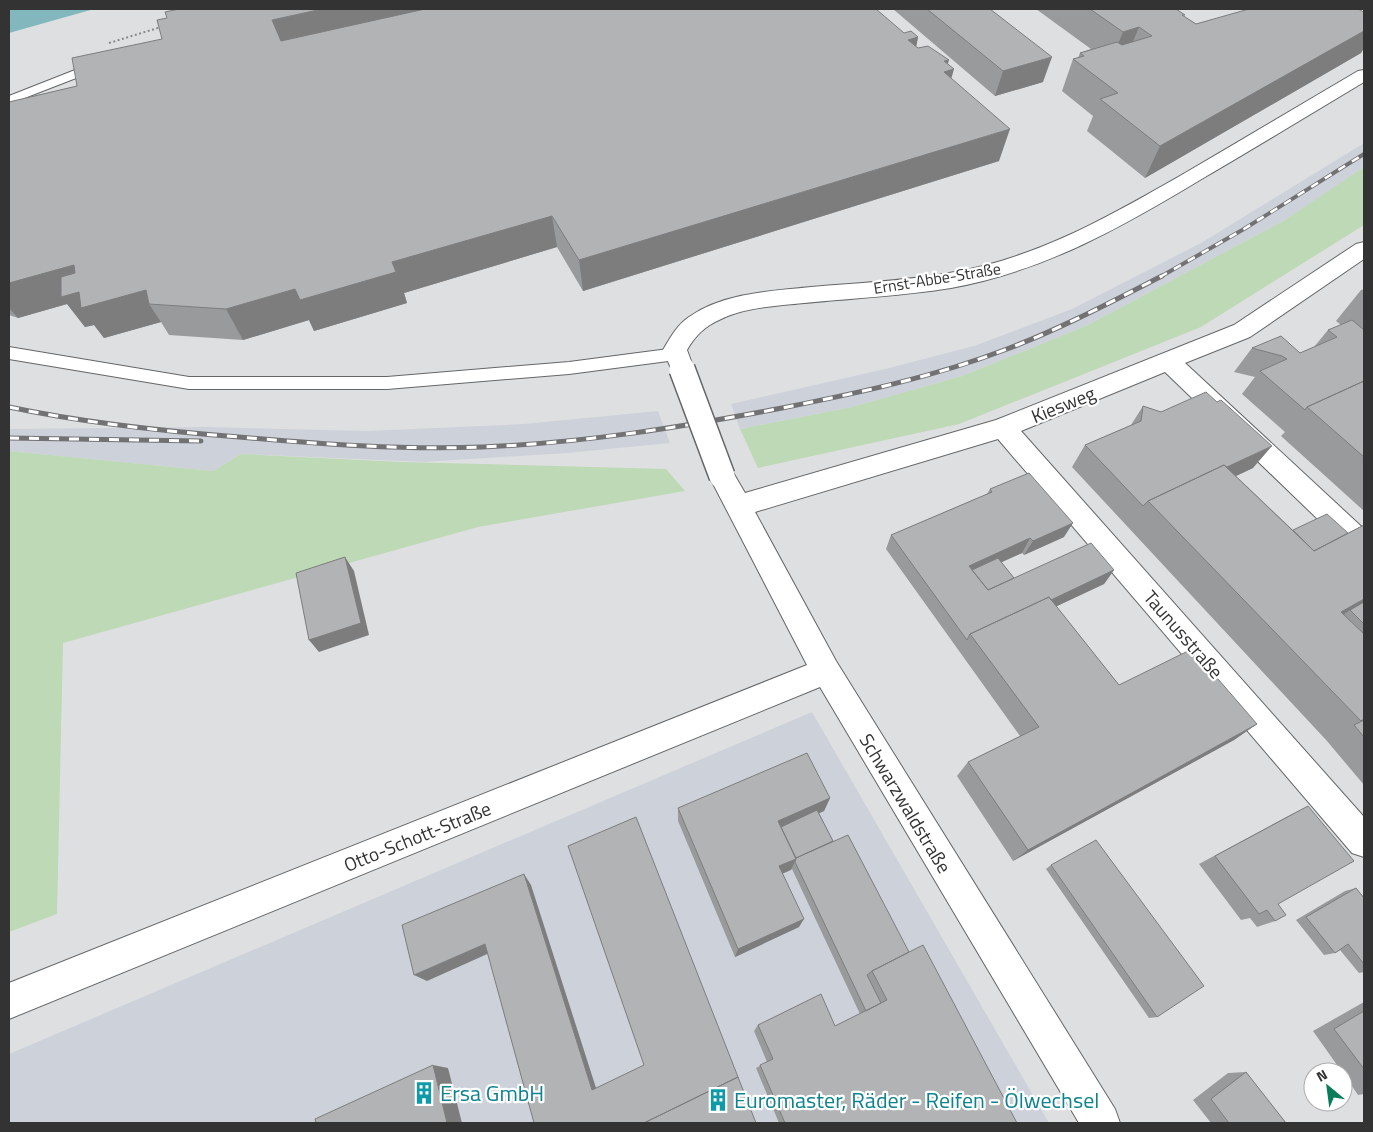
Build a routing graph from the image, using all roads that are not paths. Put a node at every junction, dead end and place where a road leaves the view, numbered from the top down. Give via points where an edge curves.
1 (106, 62) edge
2 (1364, 75) edge
3 (9, 100) edge
4 (1364, 249) edge
5 (9, 353) edge
6 (1168, 361) junction
7 (679, 362) junction
8 (1003, 428) junction
9 (738, 506) junction
10 (1364, 546) edge
11 (826, 671) junction
12 (1364, 841) edge
13 (9, 1001) edge
14 (1101, 1123) edge

1 - 3 lane
2 - 7 street, Ernst-Abbe-Straße via 1144,205 1088,235 1034,258 997,271 927,283 745,304 712,313 691,326 679,339 675,350
4 - 6 street, Kiesweg via 1242,331
5 - 7 lane via 189,383 387,383
6 - 8 street, Kiesweg
6 - 10 street
7 - 9 street, Schwarzwaldstraße, bridge via 722,476
8 - 9 street, Kiesweg
8 - 12 street, Taunusstraße
9 - 11 street, Schwarzwaldstraße
11 - 13 street, Otto-Schott-Straße
11 - 14 street, Schwarzwaldstraße

